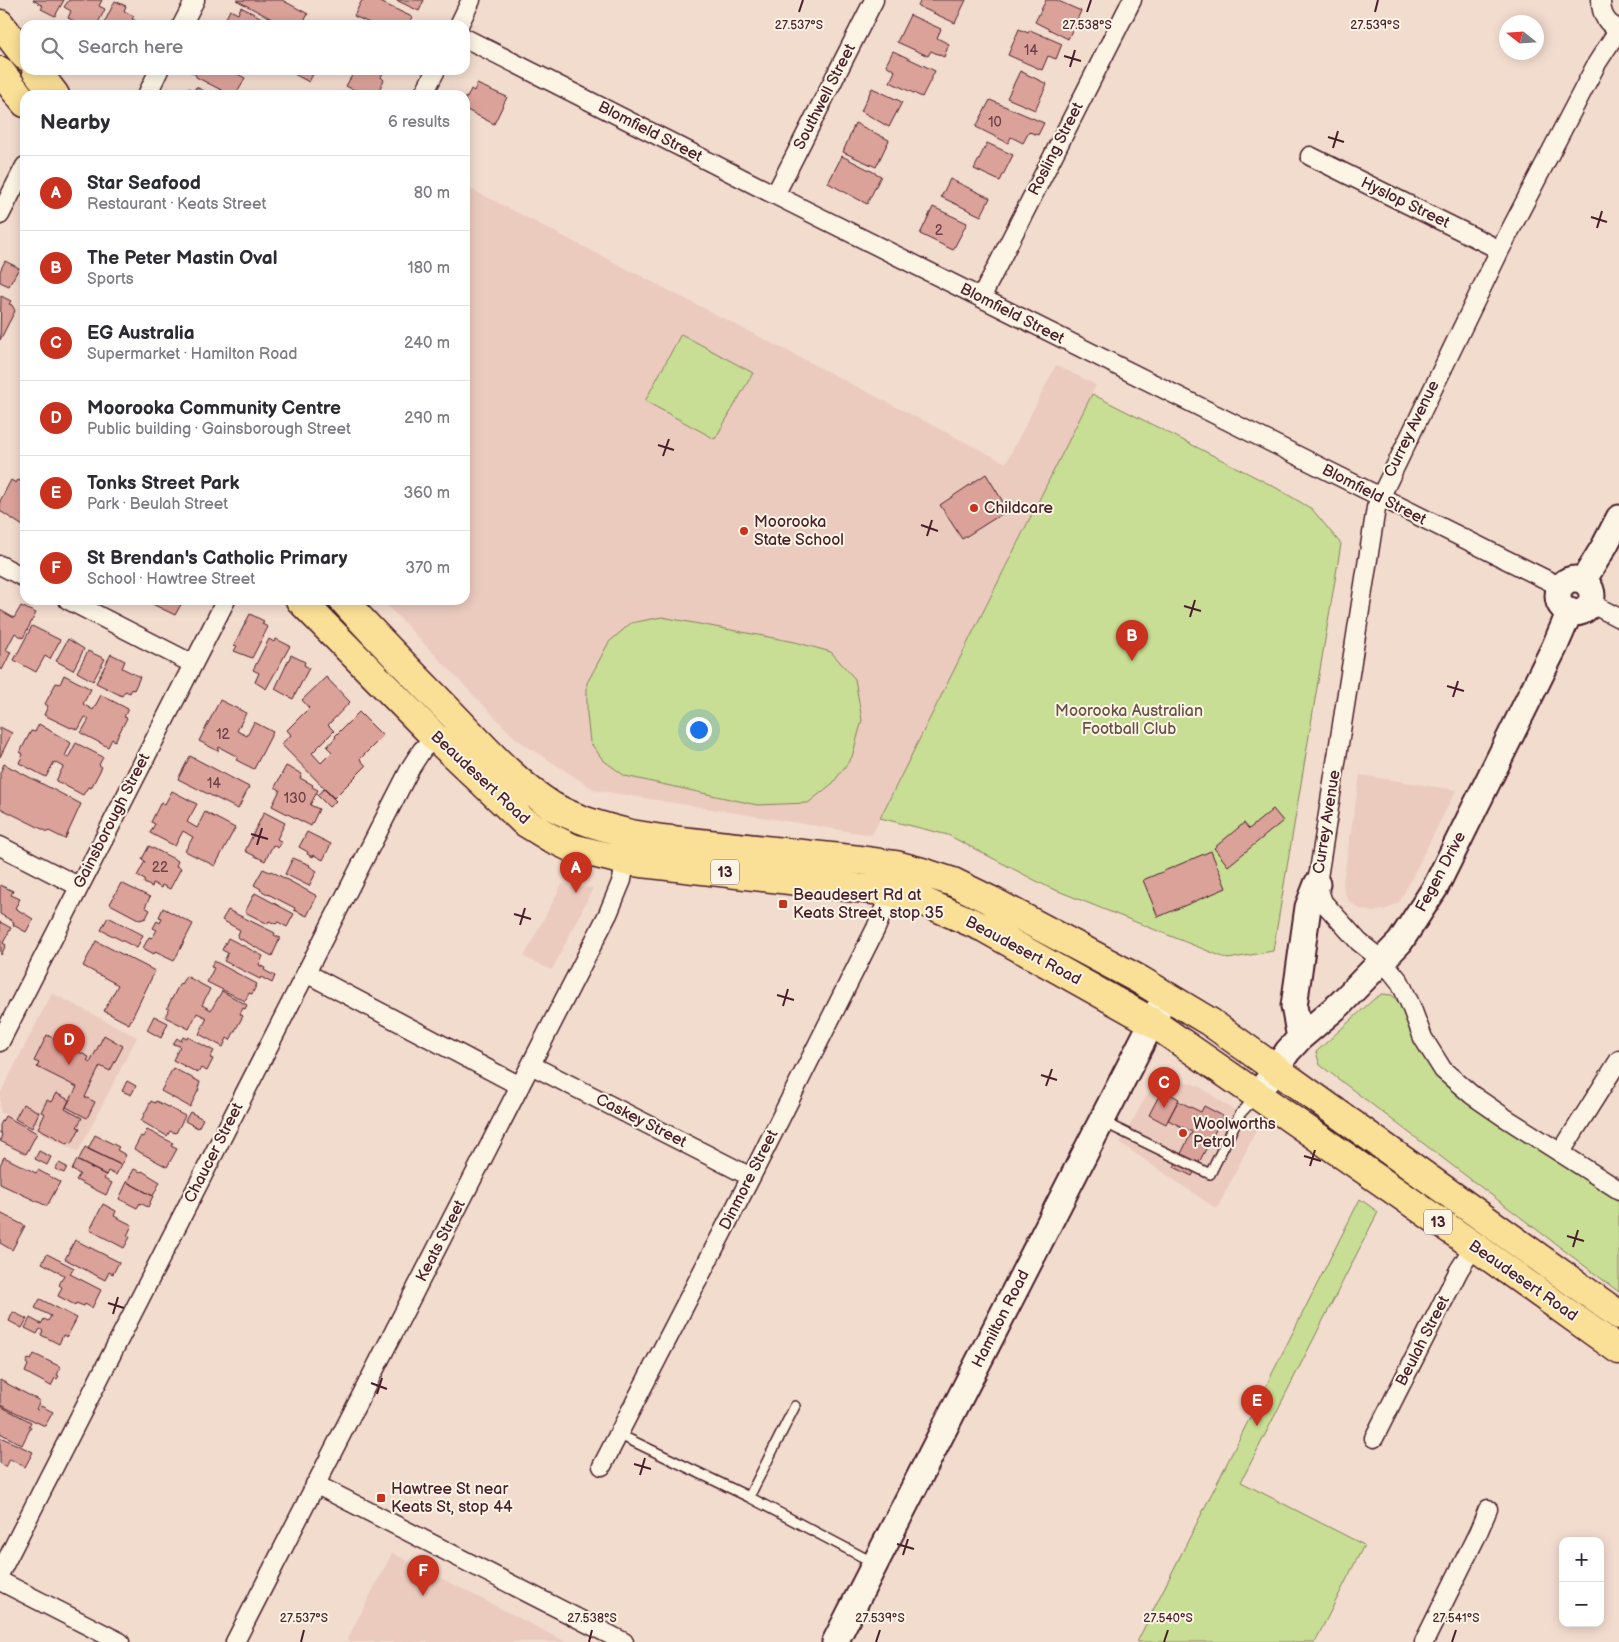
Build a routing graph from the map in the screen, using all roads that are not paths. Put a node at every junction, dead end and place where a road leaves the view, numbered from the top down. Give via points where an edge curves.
1 (195, 0) edge
2 (471, 0) edge
3 (874, 0) edge
4 (1132, 0) edge
5 (1601, 0) edge
6 (185, 20) edge
7 (461, 20) edge
8 (0, 24) edge
9 (1619, 29) edge
10 (470, 41) edge
11 (20, 50) edge
12 (0, 71) edge
13 (40, 75) edge
14 (157, 75) edge
15 (433, 75) edge
16 (51, 90) edge
17 (150, 90) edge
18 (426, 90) edge
19 (20, 97) edge
20 (1310, 156) dead end
21 (20, 176) edge
22 (775, 195) junction
23 (0, 215) edge
24 (1500, 250) junction
25 (981, 298) junction
26 (1380, 498) junction
27 (1619, 518) edge
28 (0, 565) edge
29 (20, 575) edge
30 (1576, 596) junction
31 (78, 605) edge
32 (223, 605) edge
33 (305, 605) edge
34 (348, 605) edge
35 (1619, 618) edge
36 (193, 664) junction
37 (435, 737) junction
38 (631, 834) junction
39 (0, 846) edge
40 (625, 861) junction
41 (1317, 884) junction
42 (78, 886) junction
43 (891, 892) junction
44 (1383, 960) junction
45 (306, 973) junction
46 (1166, 995) junction
47 (1152, 1022) junction
48 (1300, 1038) junction
49 (0, 1042) edge
50 (1619, 1060) edge
51 (531, 1065) junction
52 (1276, 1070) junction
53 (520, 1086) junction
54 (1249, 1105) junction
55 (1102, 1121) junction
56 (1561, 1152) junction
57 (751, 1177) junction
58 (1619, 1190) edge
59 (1474, 1246) junction
60 (1619, 1315) edge
61 (1619, 1350) edge
62 (795, 1406) dead end
63 (618, 1434) junction
64 (1374, 1438) dead end
65 (602, 1466) dead end
66 (315, 1484) junction
67 (749, 1497) junction
68 (1488, 1509) dead end
69 (875, 1564) junction
70 (0, 1574) edge
71 (0, 1581) edge
72 (120, 1642) edge
73 (235, 1642) edge
74 (624, 1642) edge
75 (835, 1642) edge
76 (1424, 1642) edge

1 - 6 street
2 - 7 street
3 - 22 street, Southwell Street
4 - 25 street, Rosling Street
5 - 9 street via 1604,17
8 - 11 highway
9 - 24 street, Currey Avenue via 1593,71
10 - 22 street, Blomfield Street
12 - 19 highway
13 - 16 highway
14 - 17 street
15 - 18 street
20 - 24 street, Hyslop Street
21 - 23 street
22 - 25 street, Blomfield Street
24 - 26 street, Currey Avenue
25 - 26 street, Blomfield Street
26 - 30 street, Blomfield Street
26 - 41 street, Currey Avenue
27 - 30 street, Fegen Drive
28 - 29 street
30 - 35 street, Blomfield Street
30 - 44 street, Fegen Drive via 1555,646 1435,888 1400,942
31 - 36 street
32 - 36 street, Gainsborough Street
33 - 37 highway, Beaudesert Road / 13
34 - 38 highway, Beaudesert Road / 13 via 477,740 532,792 577,818
36 - 42 street, Gainsborough Street
37 - 40 highway, Beaudesert Road / 13 via 523,821 572,848
37 - 45 street, Chaucer Street via 411,767
38 - 40 street, Keats Street
38 - 46 highway, Beaudesert Road / 13 via 860,860 922,872 953,882 992,901
39 - 42 street
40 - 43 highway, Beaudesert Road / 13
40 - 51 street, Keats Street via 620,886 608,914
41 - 44 street, Currey Avenue via 1323,902 1338,920
41 - 48 street via 1308,907 1294,1006
42 - 49 street, Gainsborough Street
43 - 47 highway, Beaudesert Road / 13 via 920,900 984,928
43 - 57 street, Dinmore Street
44 - 48 street, Fegen Drive via 1340,1004
44 - 56 street via 1400,982 1422,1038 1443,1070 1472,1095
45 - 53 street
45 - 70 street, Chaucer Street
46 - 47 street, Hamilton Road
46 - 52 highway, Beaudesert Road / 13
47 - 54 highway, Beaudesert Road / 13
47 - 55 street, Hamilton Road
48 - 52 street, Fegen Drive
50 - 56 street
51 - 53 street, Keats Street
51 - 57 street, Caskey Street
52 - 54 street, Fegen Drive
52 - 60 highway, Beaudesert Road / 13
53 - 66 street, Keats Street
54 - 55 lane via 1210,1174
54 - 59 highway, Beaudesert Road / 13
55 - 69 street, Hamilton Road
56 - 58 street
57 - 63 street, Dinmore Street
59 - 61 highway, Beaudesert Road / 13
59 - 64 street, Beulah Street
62 - 67 lane
63 - 65 street, Dinmore Street
63 - 67 lane
66 - 73 street, Keats Street
66 - 74 street
67 - 69 lane
68 - 76 street
69 - 75 street, Hamilton Road
71 - 72 street

